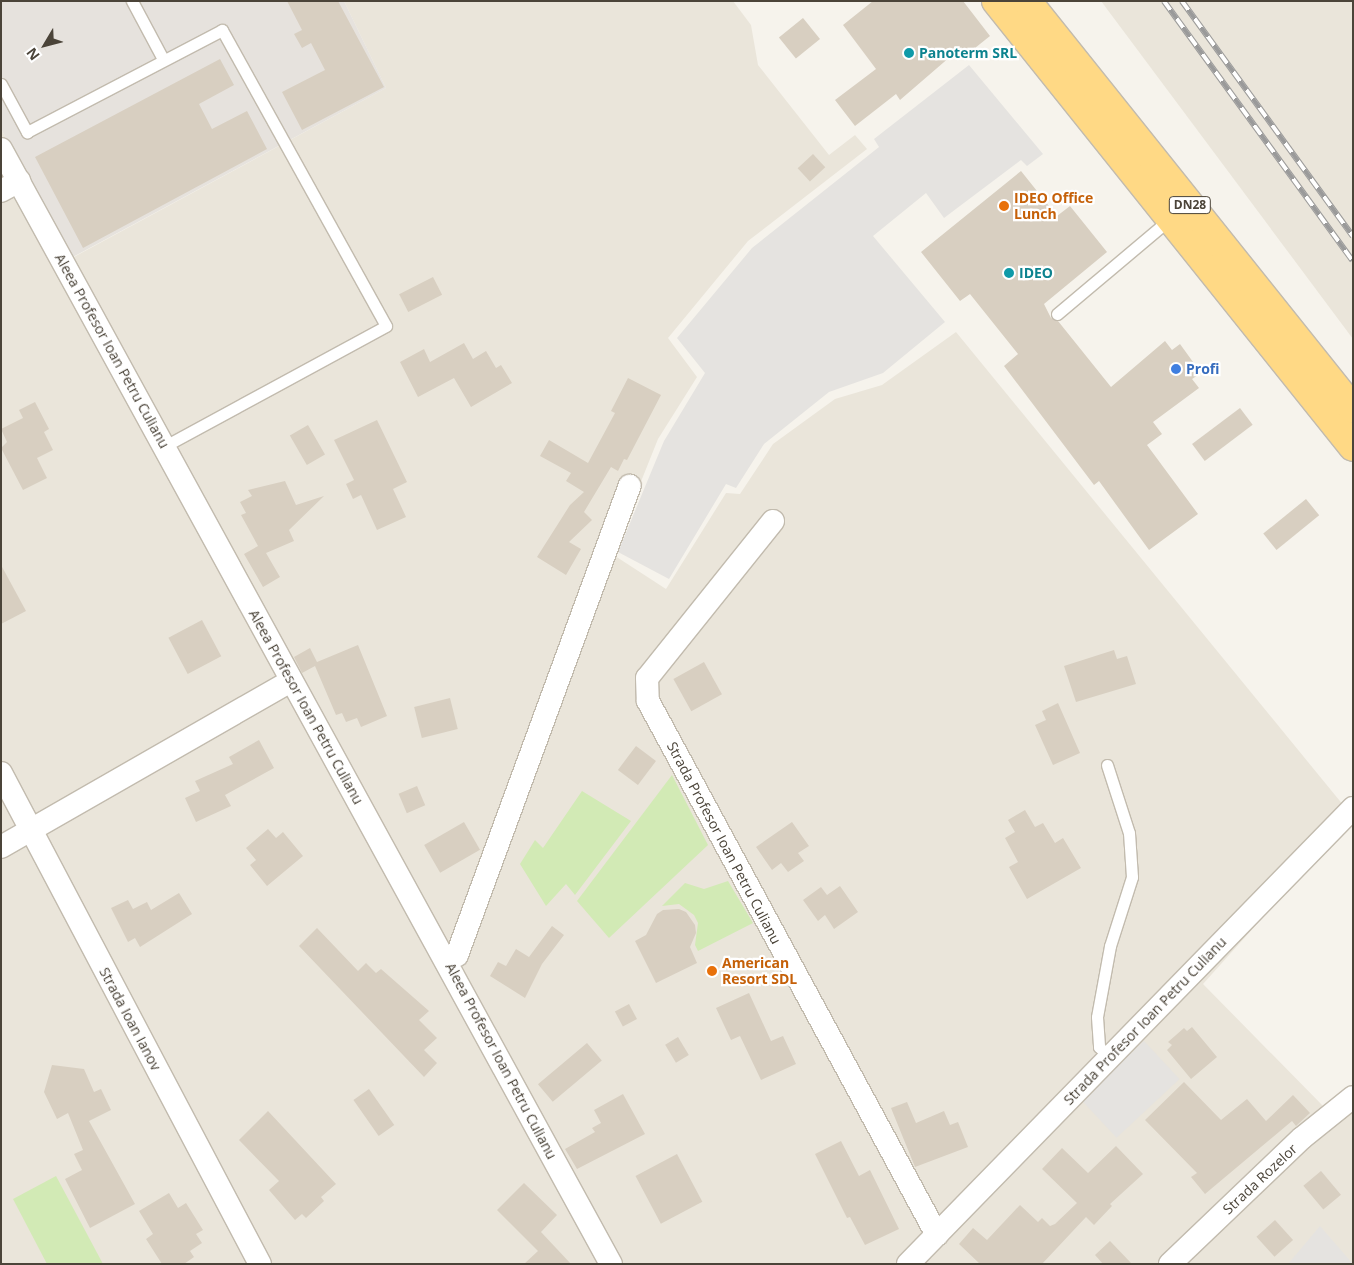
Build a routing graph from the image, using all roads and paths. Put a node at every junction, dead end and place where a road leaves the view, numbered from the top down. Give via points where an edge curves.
1 (996, 1) edge
2 (1027, 1) edge
3 (137, 3) edge
4 (163, 59) junction
5 (1, 84) edge
6 (1, 149) edge
7 (10, 186) edge
8 (1171, 219) junction
9 (1057, 314) dead end
10 (1353, 409) edge
11 (165, 446) junction
12 (1353, 447) edge
13 (630, 486) dead end
14 (773, 520) dead end
15 (291, 681) junction
16 (1107, 765) dead end
17 (1, 773) edge
18 (1353, 808) edge
19 (31, 830) junction
20 (1, 847) edge
21 (446, 960) junction
22 (1110, 1057) junction
23 (1353, 1097) edge
24 (936, 1235) junction
25 (1173, 1263) edge
26 (260, 1264) edge
27 (611, 1264) edge
28 (908, 1264) edge

1 - 8 highway, DN28
2 - 10 highway, DN28
3 - 4 lane
4 - 5 lane via 27,132
4 - 11 lane via 222,30 386,326
6 - 7 street, Aleea Profesor Ioan Petru Culianu
7 - 11 street, Aleea Profesor Ioan Petru Culianu
8 - 9 lane
8 - 12 highway, DN28
11 - 15 street, Aleea Profesor Ioan Petru Culianu
13 - 21 street via 456,955
14 - 24 street, Strada Profesor Ioan Petru Culianu via 647,678 648,702
15 - 19 street
15 - 21 street, Aleea Profesor Ioan Petru Culianu
16 - 22 lane via 1129,833 1132,877 1110,946 1097,1017 1099,1046
17 - 19 street, Strada Ioan Ianov
18 - 22 street, Strada Profesor Ioan Petru Culianu
19 - 20 street
19 - 26 street, Strada Ioan Ianov
21 - 27 street, Aleea Profesor Ioan Petru Culianu
22 - 24 street, Strada Profesor Ioan Petru Culianu
23 - 25 street, Strada Rozelor via 1302,1138
24 - 28 street, Strada Profesor Ioan Petru Culianu

